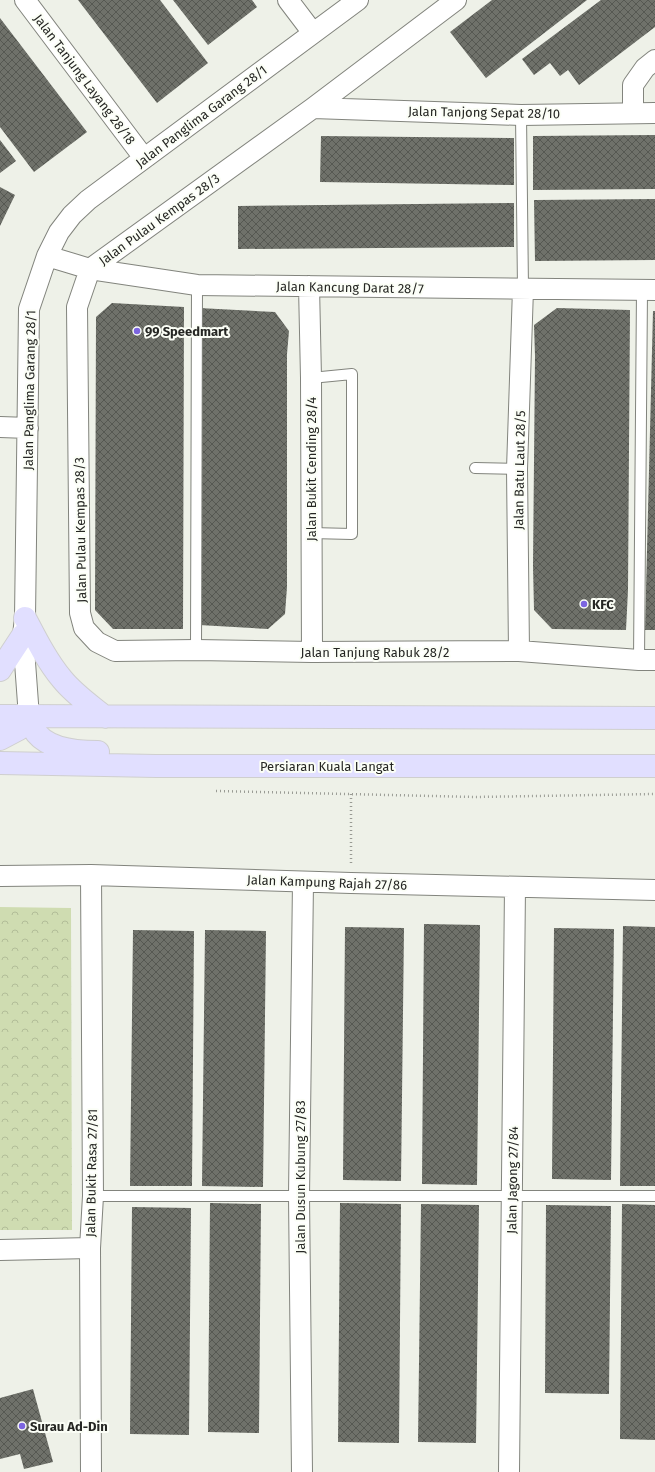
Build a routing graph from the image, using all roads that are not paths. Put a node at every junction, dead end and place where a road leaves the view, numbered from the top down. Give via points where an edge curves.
1 (25, 0) edge
2 (288, 0) edge
3 (358, 0) edge
4 (456, 0) edge
5 (313, 33) junction
6 (655, 60) edge
7 (313, 108) junction
8 (633, 112) junction
9 (655, 113) edge
10 (521, 115) junction
11 (144, 158) junction
12 (47, 256) junction
13 (90, 269) junction
14 (197, 285) junction
15 (309, 286) junction
16 (523, 289) junction
17 (649, 290) edge
18 (311, 378) junction
19 (0, 427) edge
20 (28, 428) junction
21 (475, 468) dead end
22 (517, 469) junction
23 (311, 533) junction
24 (24, 626) junction
25 (97, 642) joint
26 (196, 650) junction
27 (519, 651) junction
28 (312, 652) junction
29 (647, 660) edge
30 (0, 670) edge
31 (0, 716) edge
32 (29, 716) junction
33 (104, 717) junction
34 (655, 718) edge
35 (0, 739) edge
36 (0, 763) edge
37 (156, 766) junction
38 (655, 766) edge
39 (91, 875) junction
40 (0, 876) edge
41 (303, 882) junction
42 (515, 887) junction
43 (655, 890) edge
44 (93, 1196) junction
45 (299, 1196) junction
46 (512, 1196) junction
47 (655, 1196) edge
48 (90, 1248) junction
49 (0, 1250) edge
50 (91, 1472) edge
51 (302, 1472) edge
52 (509, 1472) edge

1 - 11 street, Jalan Tanjung Layang 28/18
2 - 5 street
3 - 5 street, Jalan Panglima Garang 28/1
4 - 7 street, Jalan Pulau Kempas 28/3
5 - 11 street, Jalan Panglima Garang 28/1
6 - 8 street via 645,68 633,85
7 - 10 street, Jalan Tanjong Sepat 28/10
7 - 13 street, Jalan Pulau Kempas 28/3
8 - 9 street, Jalan Tanjong Sepat 28/10
8 - 10 street, Jalan Tanjong Sepat 28/10
10 - 16 lane
11 - 12 street, Jalan Panglima Garang 28/1 via 72,214
12 - 13 street, Jalan Kancung Darat 28/7
12 - 20 street, Jalan Panglima Garang 28/1 via 29,309
13 - 14 street, Jalan Kancung Darat 28/7
13 - 25 street, Jalan Pulau Kempas 28/3 via 77,307 80,613 84,628
14 - 15 street, Jalan Kancung Darat 28/7
14 - 26 lane
15 - 16 street, Jalan Kancung Darat 28/7
15 - 18 street, Jalan Bukit Cending 28/4
16 - 17 street, Jalan Kancung Darat 28/7
16 - 22 street, Jalan Batu Laut 28/5
17 - 29 lane
18 - 23 street, Jalan Bukit Cending 28/4
18 - 23 lane via 352,374 352,534
19 - 20 street
20 - 24 street, Jalan Panglima Garang 28/1
21 - 22 lane
22 - 27 street, Jalan Batu Laut 28/5
23 - 28 street, Jalan Bukit Cending 28/4
24 - 30 main road
24 - 32 street, Jalan Panglima Garang 28/1
24 - 33 main road via 63,680
25 - 26 street, Jalan Tanjung Rabuk 28/2 via 115,651
26 - 28 street, Jalan Tanjung Rabuk 28/2
27 - 28 street, Jalan Tanjung Rabuk 28/2
27 - 29 street, Jalan Tanjung Rabuk 28/2
31 - 32 main road
32 - 33 main road
32 - 35 main road via 19,729
32 - 37 main road via 33,729 53,746 89,752 121,753
33 - 34 main road
36 - 37 main road, Persiaran Kuala Langat
37 - 38 main road, Persiaran Kuala Langat
39 - 40 street, Jalan Kampung Rajah 27/86
39 - 41 street, Jalan Kampung Rajah 27/86
39 - 44 street, Jalan Bukit Rasa 27/81
41 - 42 street, Jalan Kampung Rajah 27/86
41 - 45 street, Jalan Dusun Kubung 27/83
42 - 43 street, Jalan Kampung Rajah 27/86
42 - 46 street, Jalan Jagong 27/84
44 - 45 lane
44 - 48 street, Jalan Bukit Rasa 27/81
45 - 46 lane
45 - 51 street, Jalan Dusun Kubung 27/83
46 - 47 lane
46 - 52 street, Jalan Jagong 27/84
48 - 49 street
48 - 50 street, Jalan Bukit Rasa 27/81

